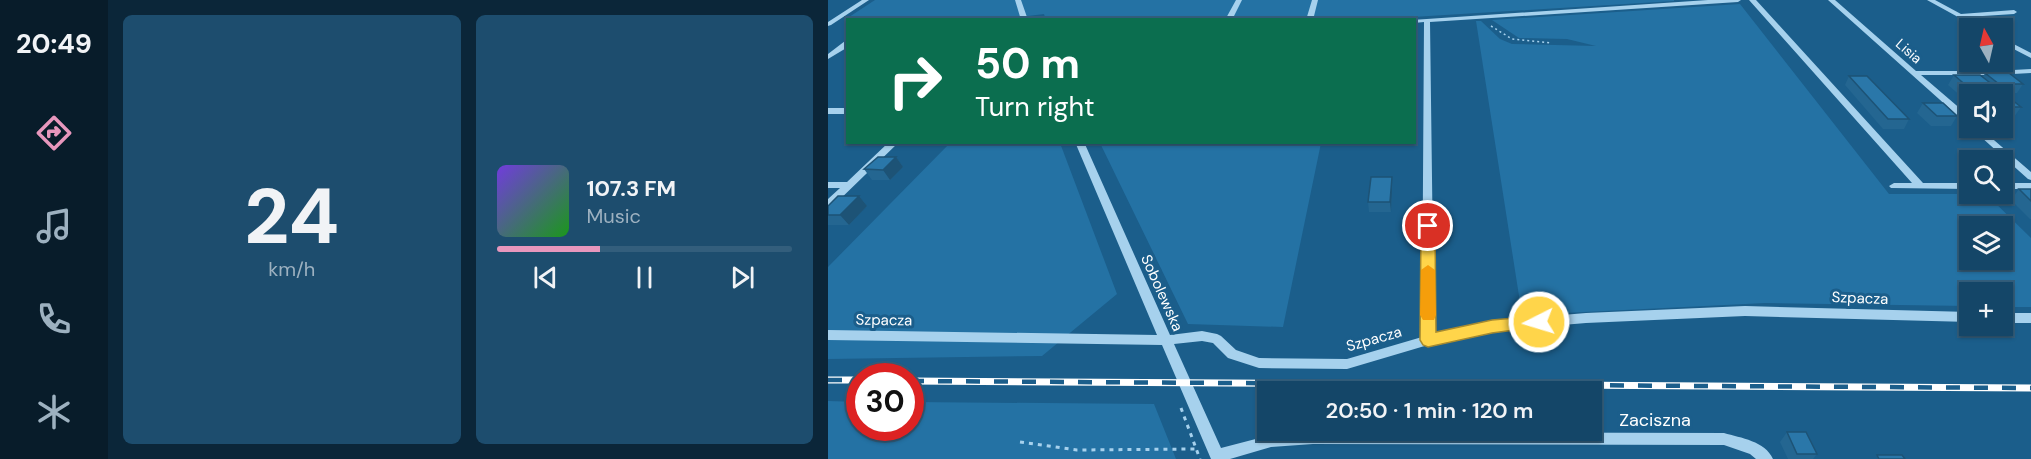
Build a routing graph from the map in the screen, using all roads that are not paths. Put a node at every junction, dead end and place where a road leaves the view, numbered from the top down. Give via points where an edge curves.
1 (866, 0) edge
2 (1018, 0) edge
3 (1239, 0) edge
4 (1315, 0) edge
5 (1738, 0) edge
6 (1752, 0) edge
7 (1831, 0) edge
8 (1930, 0) edge
9 (2014, 12) dead end
10 (1959, 16) junction
11 (1023, 18) edge
12 (1229, 18) edge
13 (1310, 18) edge
14 (1963, 18) edge
15 (1416, 21) edge
16 (1427, 21) junction
17 (828, 24) edge
18 (846, 24) edge
19 (846, 44) edge
20 (2013, 46) edge
21 (2031, 48) edge
22 (2019, 49) junction
23 (2031, 56) edge
24 (828, 57) edge
25 (2031, 70) edge
26 (1913, 73) junction
27 (828, 111) edge
28 (846, 111) edge
29 (1959, 113) edge
30 (1986, 138) edge
31 (893, 144) edge
32 (1080, 144) edge
33 (2031, 177) edge
34 (828, 185) edge
35 (849, 185) junction
36 (1894, 186) dead end
37 (1920, 186) junction
38 (1959, 186) edge
39 (2013, 186) edge
40 (2031, 186) edge
41 (828, 205) edge
42 (1959, 317) edge
43 (2013, 318) edge
44 (2031, 318) edge
45 (828, 335) edge
46 (1166, 340) junction
47 (1428, 340) junction
48 (1216, 453) edge
49 (1766, 459) edge

1 - 17 street
2 - 11 street
3 - 12 street
4 - 13 street
5 - 16 street
6 - 37 street
7 - 26 street, Lisia
8 - 10 street
9 - 10 street
10 - 14 street
15 - 16 street
16 - 47 street
17 - 18 street
19 - 24 street
20 - 22 street
21 - 22 street
22 - 23 street
25 - 26 street
26 - 29 street, Lisia
27 - 28 street
30 - 33 street
31 - 35 street
32 - 46 street, Sobolewska
34 - 35 street
35 - 41 street
36 - 37 street
37 - 38 street
39 - 40 street
42 - 47 street, Szpacza via 1745,311 1492,326
43 - 44 street
45 - 46 street, Szpacza
46 - 47 street, Szpacza via 1202,336 1217,339 1232,354 1259,363 1347,364
46 - 48 street, Sobolewska
48 - 49 street, Zaciszna via 1271,441 1313,438 1701,439 1724,440 1755,449

